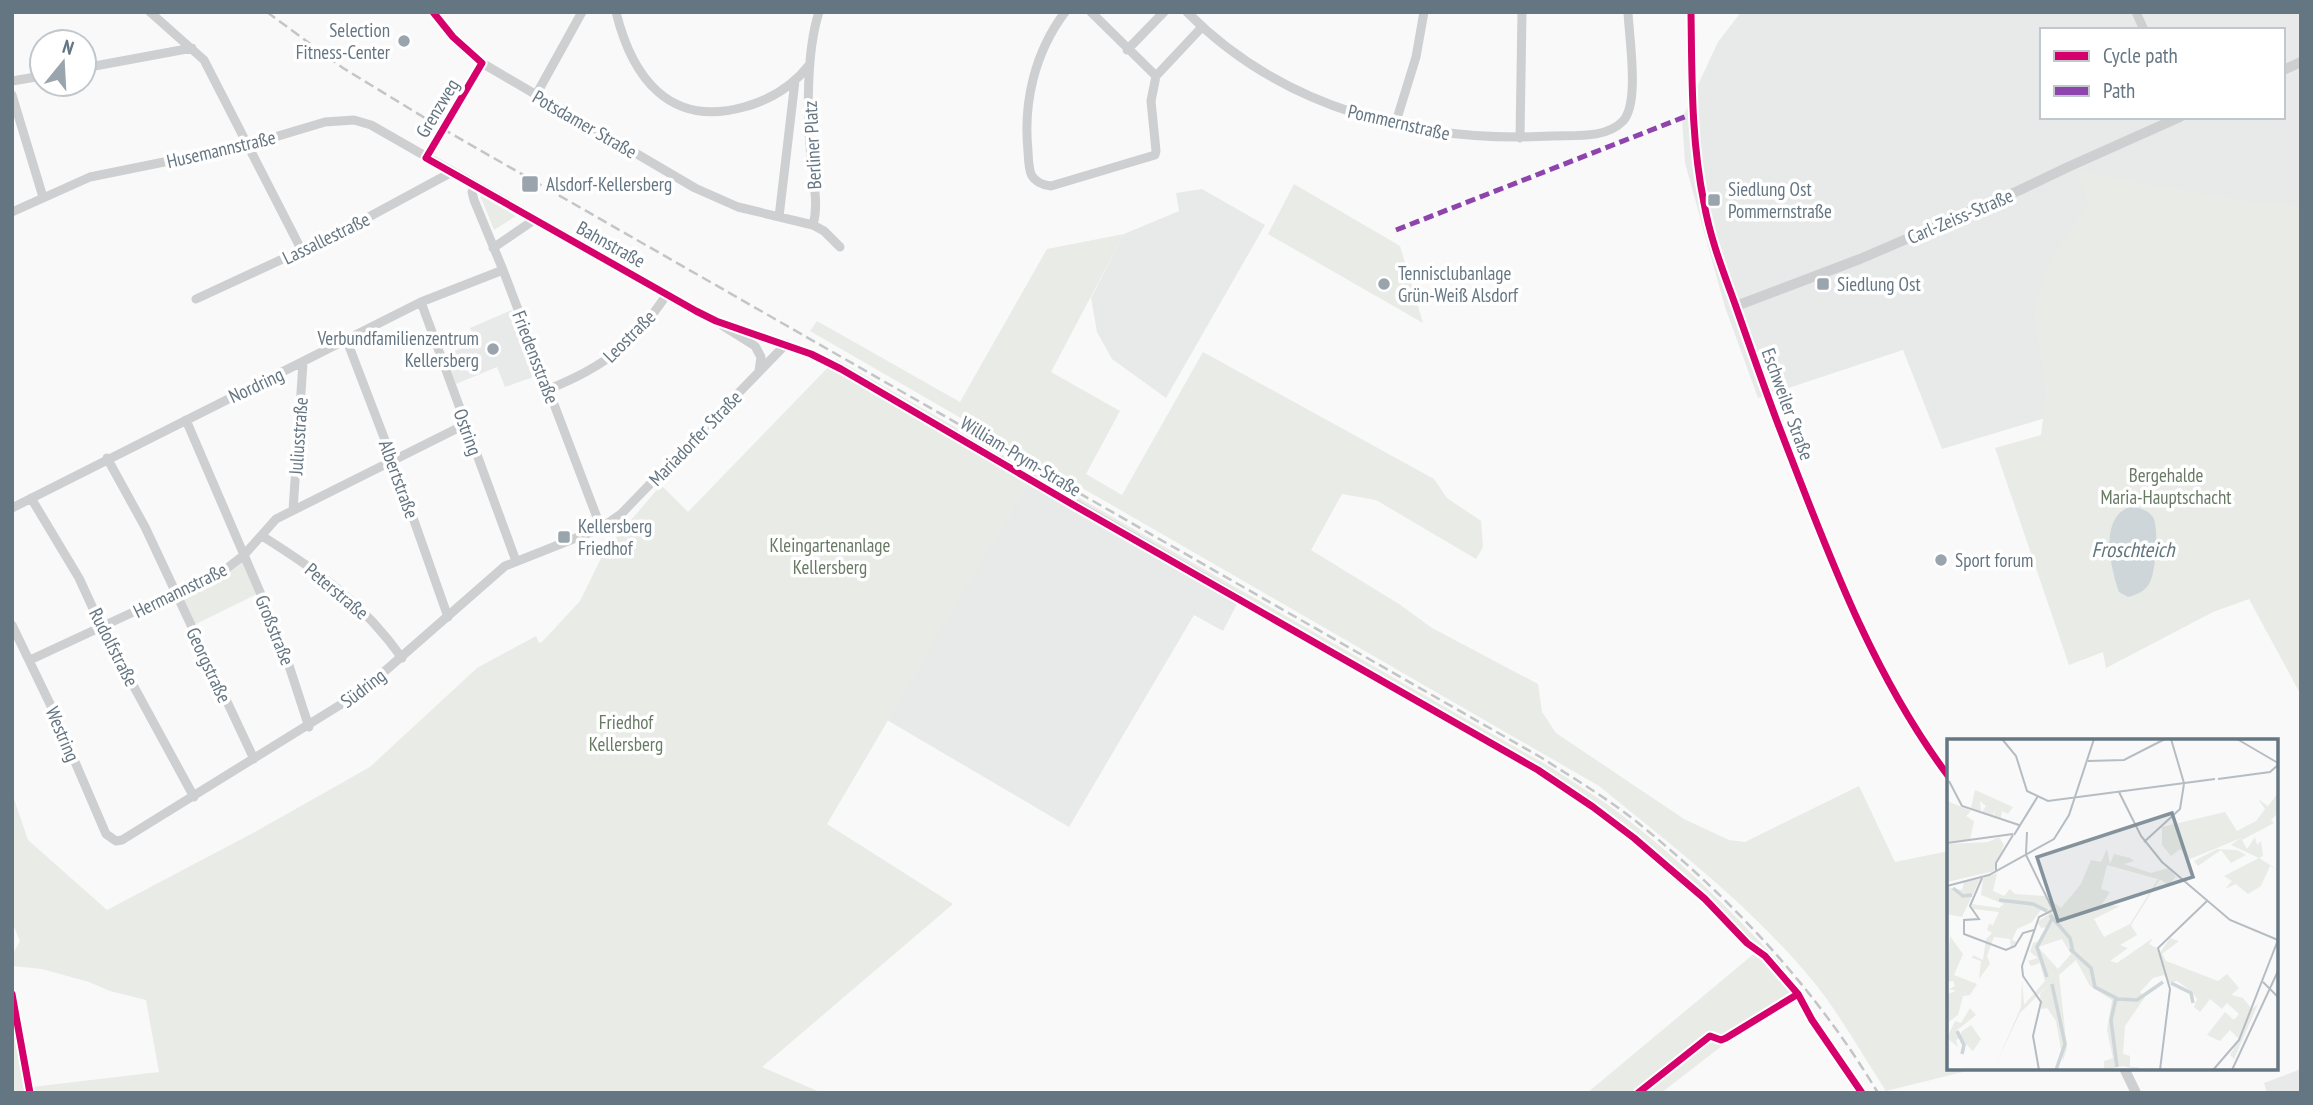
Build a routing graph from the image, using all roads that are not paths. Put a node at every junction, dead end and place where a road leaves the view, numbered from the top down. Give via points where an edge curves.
1 (150, 12) edge
2 (433, 12) edge
3 (582, 12) edge
4 (616, 12) edge
5 (819, 12) edge
6 (1065, 12) edge
7 (1091, 12) edge
8 (1164, 12) edge
9 (1187, 12) edge
10 (1424, 12) edge
11 (1522, 12) edge
12 (1628, 12) edge
13 (1692, 12) edge
14 (2136, 12) edge
15 (1202, 27) junction
16 (2143, 28) edge
17 (192, 48) junction
18 (1127, 50) junction
19 (2301, 62) edge
20 (482, 63) junction
21 (810, 64) junction
22 (98, 65) edge
23 (2285, 69) edge
24 (1156, 76) junction
25 (795, 81) junction
26 (12, 95) edge
27 (536, 95) junction
28 (2176, 119) edge
29 (1395, 125) junction
30 (1520, 138) junction
31 (248, 145) junction
32 (426, 158) junction
33 (452, 172) junction
34 (475, 185) junction
35 (43, 197) junction
36 (12, 212) edge
37 (779, 217) junction
38 (534, 219) junction
39 (813, 225) junction
40 (840, 247) dead end
41 (494, 248) junction
42 (302, 251) junction
43 (503, 270) junction
44 (667, 294) junction
45 (196, 299) dead end
46 (421, 302) junction
47 (1736, 306) junction
48 (716, 321) junction
49 (347, 341) junction
50 (786, 344) junction
51 (303, 363) junction
52 (759, 371) junction
53 (549, 389) junction
54 (186, 420) junction
55 (466, 424) junction
56 (107, 458) junction
57 (393, 461) junction
58 (31, 498) junction
59 (12, 508) edge
60 (293, 510) junction
61 (601, 528) junction
62 (262, 536) junction
63 (244, 555) junction
64 (516, 561) junction
65 (175, 593) junction
66 (1239, 598) dead end
67 (448, 617) junction
68 (12, 625) edge
69 (102, 628) junction
70 (402, 658) junction
71 (30, 660) junction
72 (309, 727) junction
73 (254, 759) junction
74 (1947, 774) edge
75 (194, 797) junction
76 (116, 841) joint
77 (12, 994) edge
78 (2125, 1070) edge
79 (30, 1093) edge
80 (2136, 1093) edge

1 - 17 street
2 - 20 street
3 - 27 street
4 - 25 street via 626,48 645,80 670,101 687,108 711,113 747,107
5 - 21 street, Berliner Platz
6 - 24 street via 1041,55 1028,96 1029,168 1040,185 1051,186 1155,155 1150,101
7 - 18 street
8 - 18 street
9 - 15 street, Pommernstraße
10 - 29 street
11 - 30 street
12 - 30 street, Pommernstraße via 1632,91 1624,120 1603,132
13 - 47 street, Eschweiler Straße via 1692,114 1703,202
14 - 16 street
15 - 24 street
15 - 29 street, Pommernstraße via 1284,84 1337,108
17 - 22 street
17 - 31 street via 204,60
18 - 24 street
19 - 23 street
20 - 27 street, Potsdamer Straße
20 - 32 street, Grenzweg
21 - 25 street
21 - 39 street, Berliner Platz
25 - 37 street, Berliner Platz
26 - 35 street
27 - 37 street, Potsdamer Straße via 695,188
28 - 47 street, Carl-Zeiss-Straße via 1860,259
29 - 30 street, Pommernstraße
31 - 32 street, Husemannstraße via 325,122 354,120 371,125
31 - 35 street, Husemannstraße via 90,177
31 - 42 street
32 - 33 street, Bahnstraße
33 - 34 street, Bahnstraße
33 - 42 street, Lassallestraße
34 - 38 street, Bahnstraße
34 - 41 street, Friedensstraße via 474,200
35 - 36 street, Husemannstraße
37 - 39 street, Potsdamer Straße
38 - 41 street
38 - 44 street, Bahnstraße
39 - 40 street, Potsdamer Straße
41 - 43 street, Friedensstraße
42 - 45 street, Lassallestraße
43 - 46 street, Nordring
43 - 53 street, Friedensstraße
44 - 48 street, Bahnstraße
44 - 53 street, Leostraße via 620,351 598,367
46 - 49 street, Nordring
46 - 55 street, Ostring
47 - 74 street, Eschweiler Straße via 1847,595 1901,704
48 - 50 street, Bahnstraße
48 - 52 street, Bahnstraße via 755,346 761,357
49 - 51 street, Nordring
49 - 57 street, Albertstraße
50 - 52 street, Mariadorfer Straße
50 - 66 street, William-Prym-Straße via 841,369
51 - 54 street, Nordring
51 - 60 street, Juliusstraße
52 - 61 street, Mariadorfer Straße via 621,514
53 - 61 street, Friedensstraße
54 - 56 street, Nordring
54 - 63 street, Großstraße
55 - 57 street, Hermannstraße
55 - 64 street, Ostring
56 - 58 street, Nordring
56 - 65 street, Georgstraße
57 - 60 street, Hermannstraße
57 - 67 street, Albertstraße
58 - 59 street, Nordring
58 - 69 street, Rudolfstraße via 79,578
60 - 62 street, Hermannstraße via 276,519
61 - 64 street, Südring
62 - 63 street, Hermannstraße
62 - 70 street, Peterstraße via 334,584
63 - 65 street, Hermannstraße via 226,569
63 - 72 street, Großstraße via 281,641
64 - 67 street, Südring
65 - 69 street, Hermannstraße
65 - 73 street, Georgstraße
67 - 70 street, Südring
68 - 71 street, Westring
69 - 71 street, Hermannstraße
69 - 75 street, Rudolfstraße
70 - 72 street, Südring
71 - 76 street, Westring via 106,834
72 - 73 street, Südring
73 - 75 street, Südring
75 - 76 street, Südring
77 - 79 street
78 - 80 street

